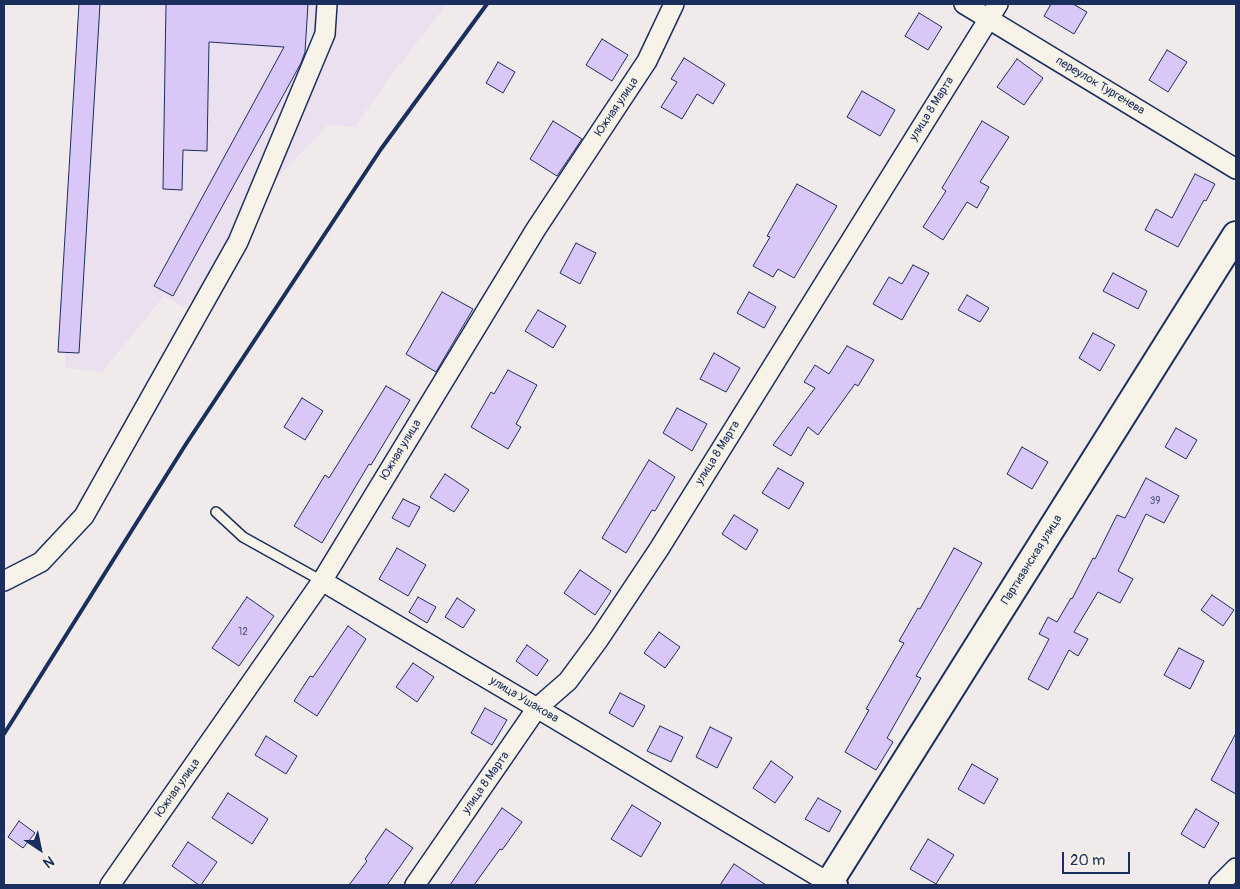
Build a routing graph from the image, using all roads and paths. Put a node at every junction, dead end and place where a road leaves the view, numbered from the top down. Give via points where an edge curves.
1 (327, 4) edge
2 (674, 4) edge
3 (964, 4) edge
4 (993, 11) edge
5 (1236, 169) edge
6 (1236, 235) edge
7 (216, 512) dead end
8 (4, 581) edge
9 (322, 581) junction
10 (537, 708) junction
11 (1236, 868) edge
12 (830, 884) edge
13 (110, 885) edge
14 (415, 885) edge
15 (1219, 885) edge

1 - 8 street via 325,34 238,242 84,516 41,562
2 - 9 street, Южная улица via 647,61 536,229
3 - 4 street, переулок Тургенева
4 - 5 street, переулок Тургенева
4 - 10 street, улица 8 Марта via 653,557 568,681
6 - 12 street, Партизанская улица
7 - 9 lane, улица Ушакова via 243,536
9 - 10 street, улица Ушакова
9 - 13 street, Южная улица
10 - 12 street, улица Ушакова
10 - 14 street, улица 8 Марта
11 - 15 street

